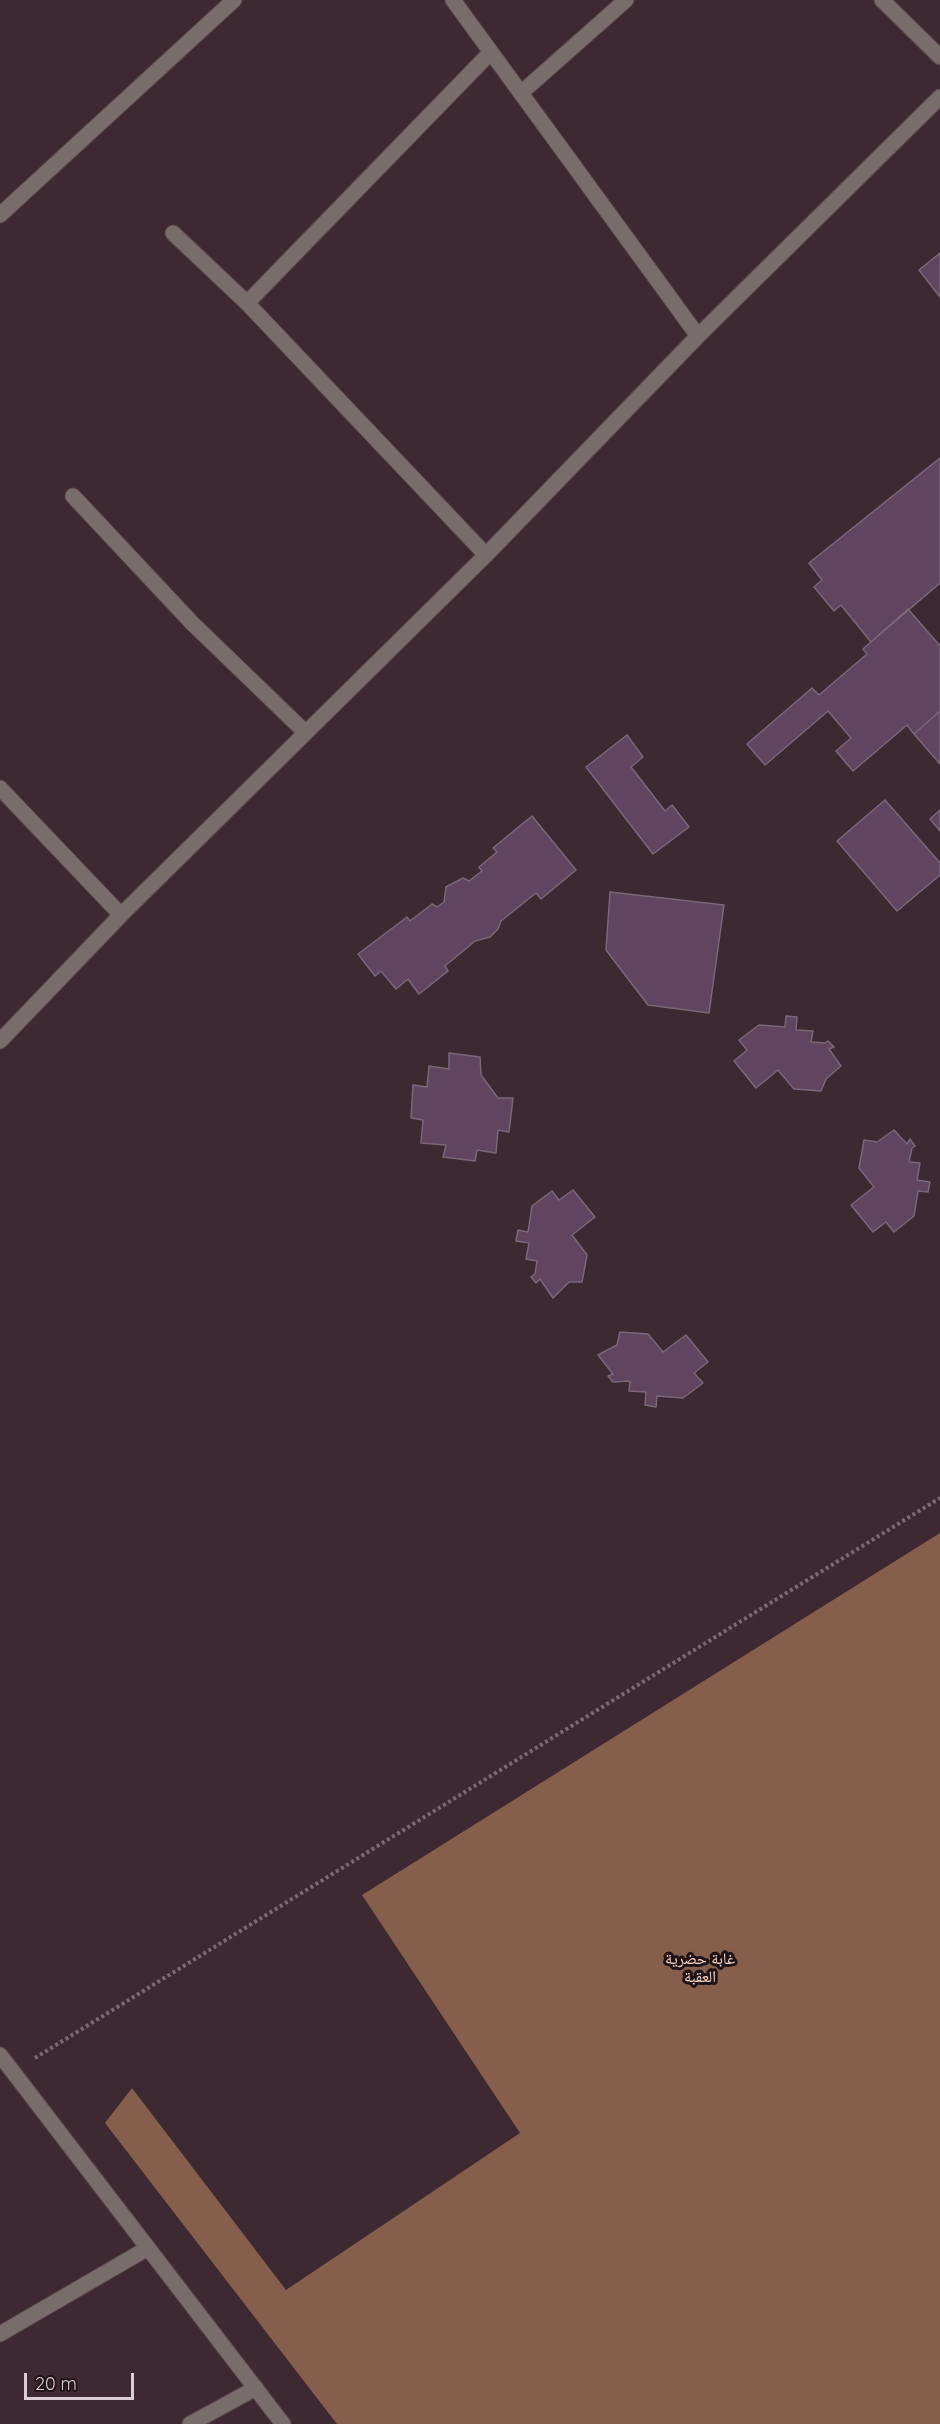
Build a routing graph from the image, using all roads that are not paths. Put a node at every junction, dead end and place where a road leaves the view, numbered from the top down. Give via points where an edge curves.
1 (234, 0) edge
2 (453, 0) edge
3 (626, 0) edge
4 (882, 0) edge
5 (491, 52) junction
6 (940, 57) edge
7 (521, 93) junction
8 (940, 97) edge
9 (0, 215) edge
10 (173, 233) dead end
11 (247, 303) junction
12 (698, 336) junction
13 (73, 496) dead end
14 (486, 555) junction
15 (305, 732) junction
16 (0, 788) edge
17 (121, 915) junction
18 (0, 1041) edge
19 (0, 2055) edge
20 (148, 2248) junction
21 (0, 2334) edge
22 (256, 2388) junction
23 (190, 2424) edge
24 (283, 2424) edge

1 - 9 street
2 - 5 street
3 - 7 street
4 - 6 street
5 - 7 street
5 - 11 street
7 - 12 street
8 - 12 street
10 - 11 street
11 - 14 street
12 - 14 street
13 - 15 street via 192,623
14 - 15 street
15 - 17 street
16 - 17 street
17 - 18 street
19 - 20 street
20 - 21 street
20 - 22 street
22 - 23 street
22 - 24 street

